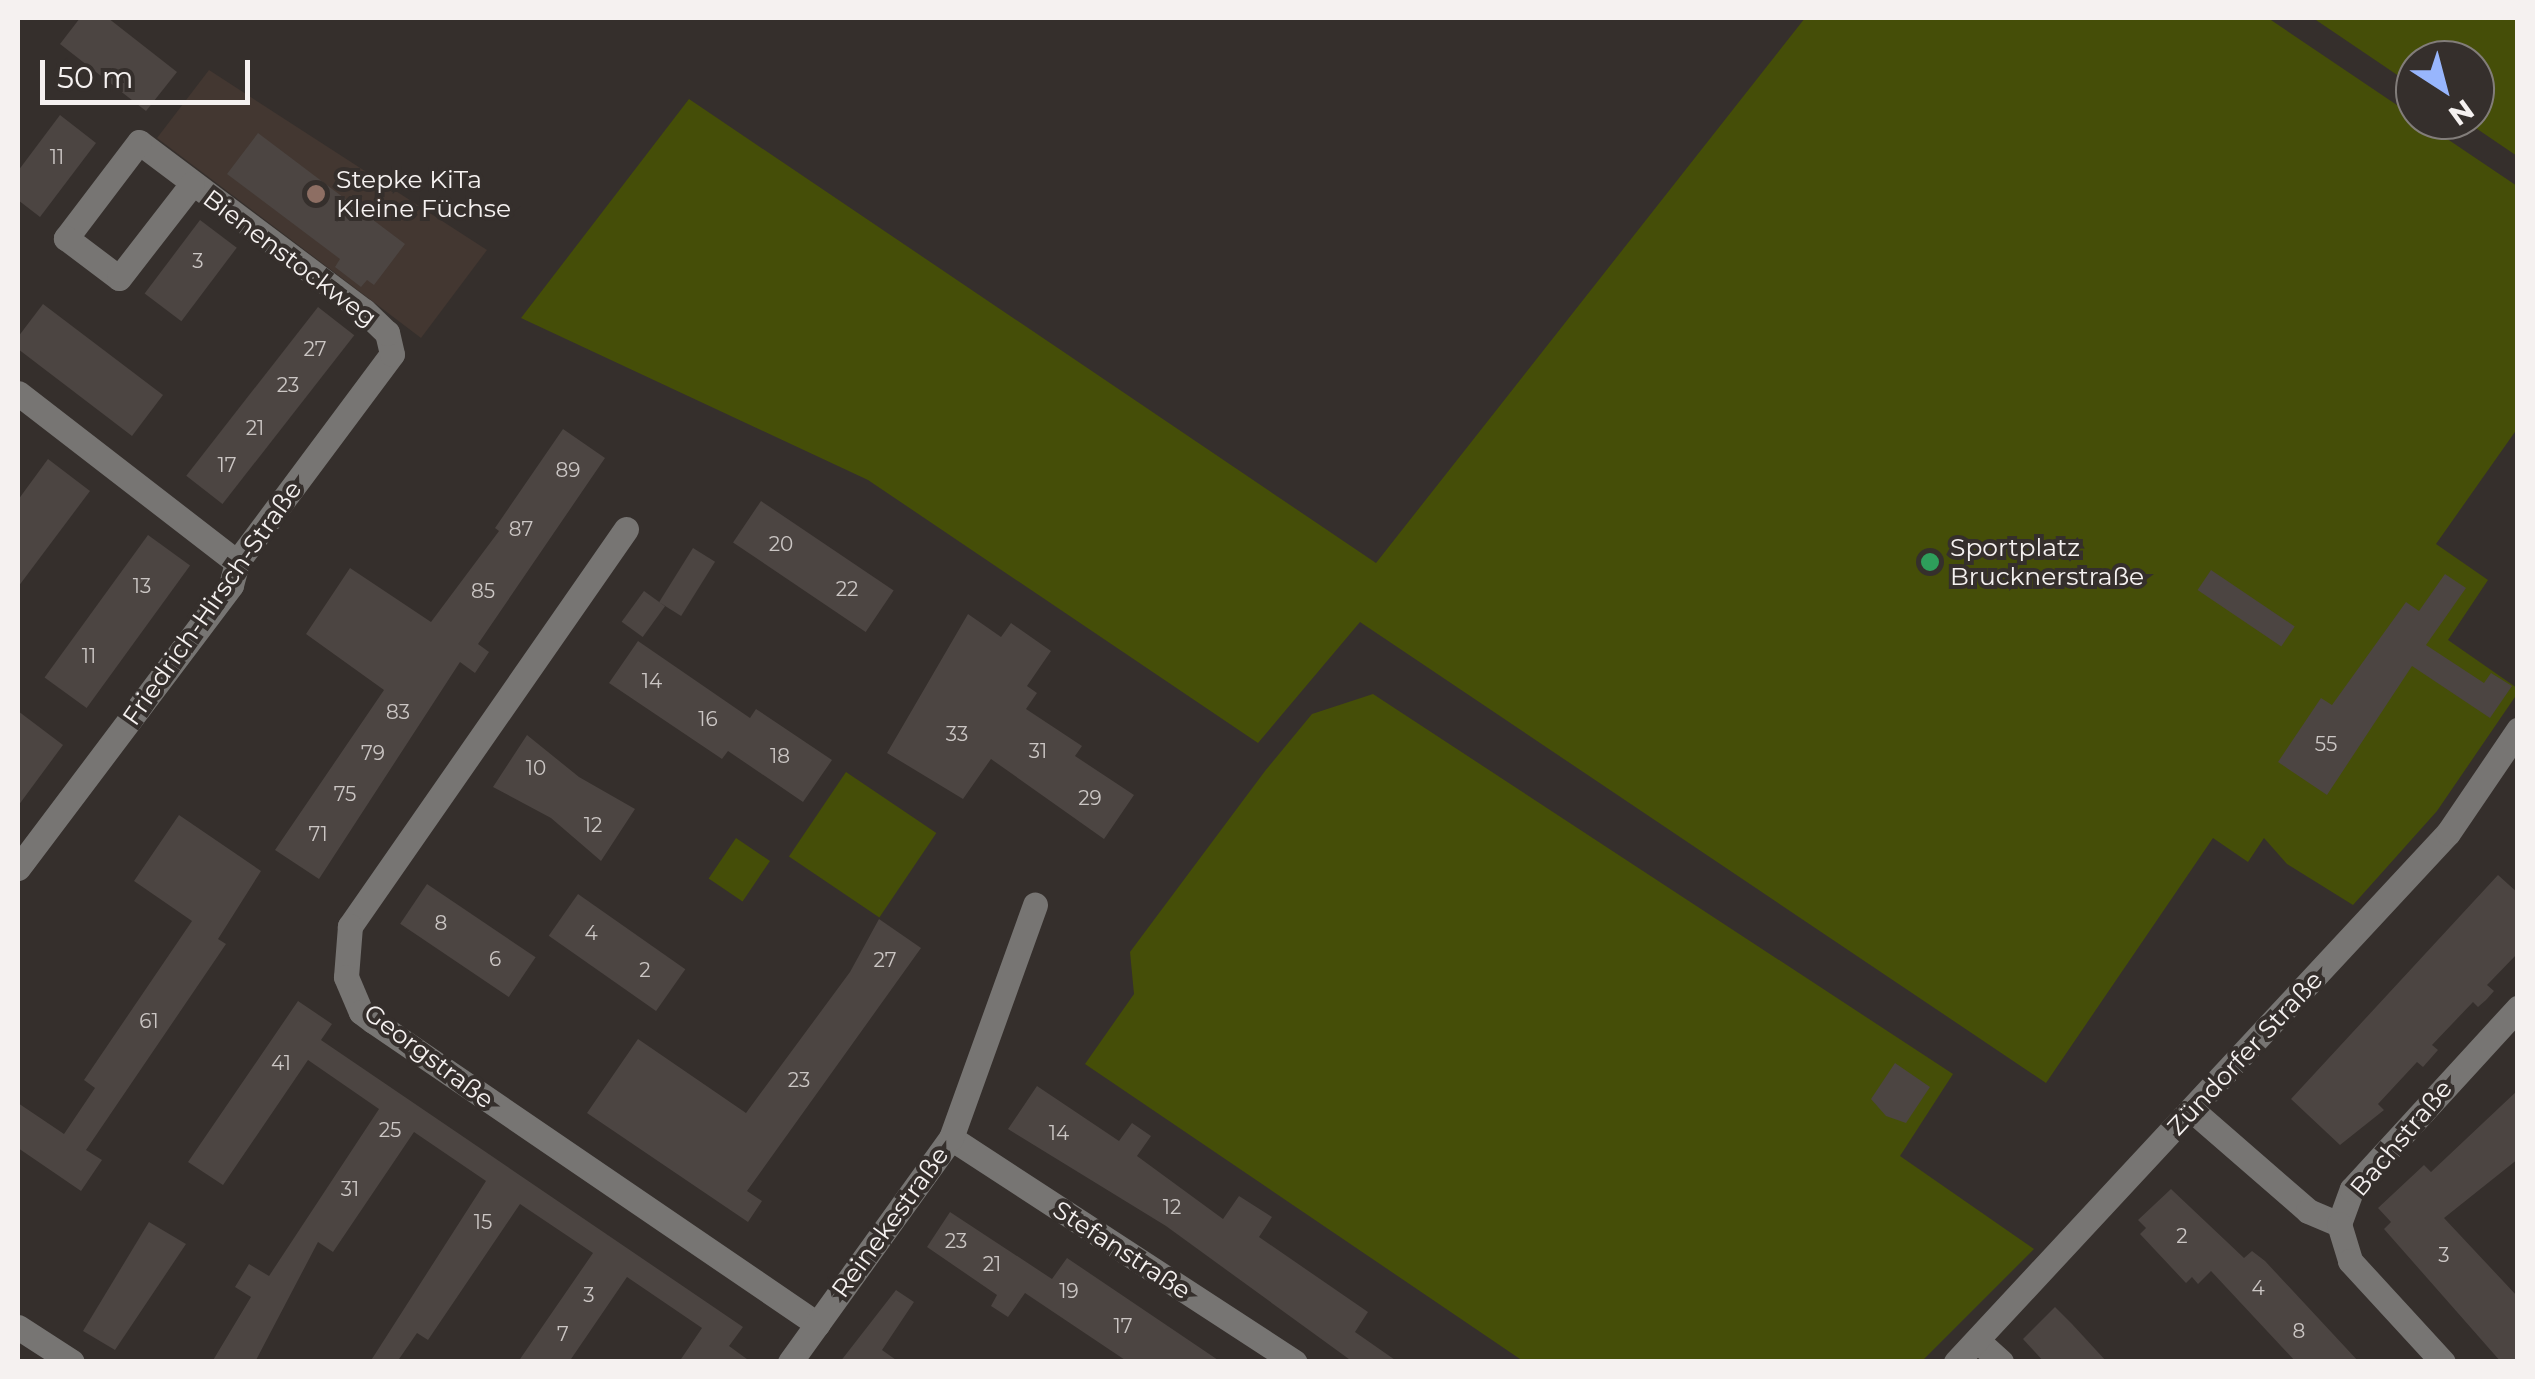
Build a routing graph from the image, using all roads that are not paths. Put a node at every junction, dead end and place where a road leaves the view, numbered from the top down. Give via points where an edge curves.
1 (192, 184) junction
2 (387, 333) joint
3 (18, 393) edge
4 (626, 528) dead end
5 (237, 562) junction
6 (2518, 730) edge
7 (18, 868) edge
8 (1035, 904) dead end
9 (2518, 1008) edge
10 (2192, 1110) junction
11 (951, 1138) junction
12 (2339, 1224) junction
13 (817, 1324) junction
14 (18, 1327) edge
15 (1978, 1341) junction
16 (72, 1362) edge
17 (790, 1362) edge
18 (1294, 1362) edge
19 (1956, 1362) edge
20 (2001, 1362) edge
21 (2443, 1362) edge

1 - 1 street, Bienenstockweg via 118,278 66,238 140,142
1 - 2 street, Bienenstockweg
2 - 5 street, Friedrich-Hirsch-Straße via 392,354 384,370
3 - 5 street
4 - 13 street, Georgstraße via 350,926 346,977 361,1012 373,1021
5 - 7 street, Friedrich-Hirsch-Straße via 231,585
6 - 10 street, Zündorfer Straße via 2448,834
8 - 11 street, Reinekestraße
9 - 12 street, Bachstraße via 2352,1189
10 - 12 street, Bachstraße via 2308,1211
10 - 15 street, Zündorfer Straße
11 - 13 street, Reinekestraße
11 - 18 street, Stefanstraße
12 - 21 street via 2350,1261
13 - 17 street, Reinekestraße
14 - 16 street
15 - 19 street, Zündorfer Straße
15 - 20 street

